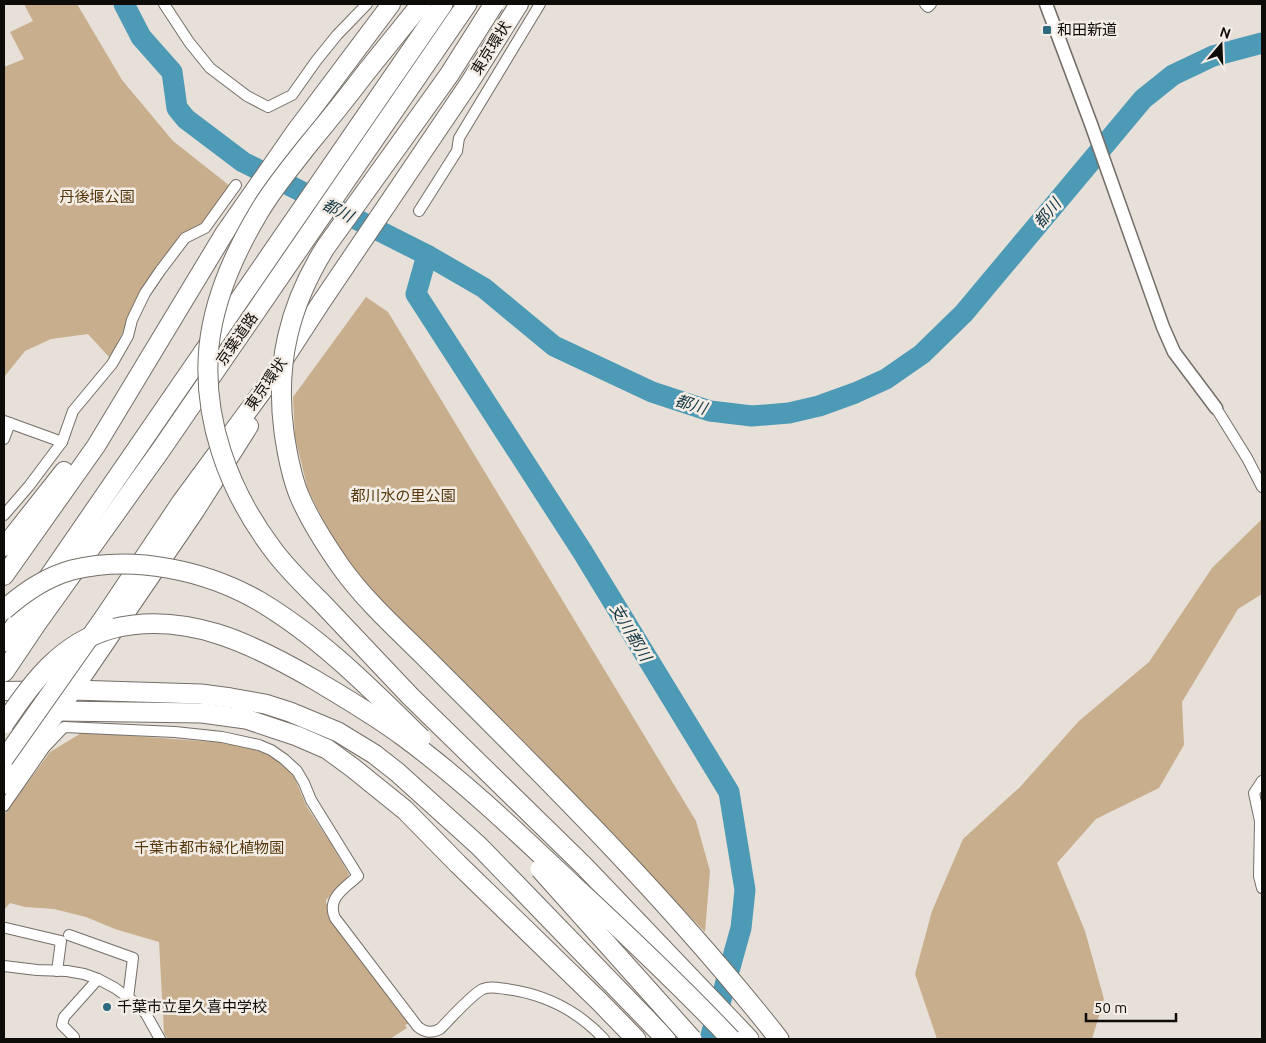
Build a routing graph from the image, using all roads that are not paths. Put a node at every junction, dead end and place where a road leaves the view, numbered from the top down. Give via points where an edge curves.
1 (164, 4) edge
2 (367, 4) edge
3 (391, 4) edge
4 (421, 4) edge
5 (443, 4) edge
6 (467, 4) edge
7 (494, 4) edge
8 (519, 4) edge
9 (540, 4) edge
10 (925, 4) edge
11 (931, 4) edge
12 (1046, 4) edge
13 (243, 190) junction
14 (419, 211) dead end
15 (270, 381) junction
16 (1216, 408) joint
17 (7, 422) edge
18 (4, 439) edge
19 (62, 442) junction
20 (1262, 487) edge
21 (4, 515) edge
22 (10, 552) edge
23 (4, 576) edge
24 (4, 610) edge
25 (4, 642) edge
26 (4, 672) edge
27 (72, 690) junction
28 (4, 691) edge
29 (4, 711) edge
30 (61, 719) junction
31 (4, 724) edge
32 (4, 758) edge
33 (1262, 781) edge
34 (4, 785) edge
35 (4, 806) edge
36 (1262, 888) edge
37 (6, 928) dead end
38 (70, 935) dead end
39 (4, 966) edge
40 (57, 971) junction
41 (98, 979) junction
42 (128, 998) junction
43 (661, 1033) edge
44 (74, 1039) edge
45 (160, 1039) edge
46 (604, 1039) edge
47 (636, 1039) edge
48 (692, 1039) edge
49 (731, 1039) edge
50 (749, 1039) edge
51 (779, 1039) edge

1 - 2 street via 210,68 247,96 268,107 292,95 337,35
3 - 13 highway via 295,132
4 - 50 highway, bridge via 277,184 239,248 218,302 209,346 214,430 235,490 258,530 289,568 410,696 584,866
5 - 25 highway, 京葉道路, bridge
6 - 26 highway, 京葉道路, bridge
7 - 51 highway, bridge via 449,75 325,248 305,283 286,341 281,377 286,450 298,493 308,514 356,584 545,777 693,936
8 - 15 highway, 東京環状
9 - 14 street via 459,138 457,151
10 - 11 street via 928,7
12 - 16 street via 1163,327 1174,352
13 - 19 street via 206,228 185,238 160,271 112,364 73,411
13 - 22 highway via 224,234 96,446
15 - 27 highway via 262,406 242,438
15 - 32 highway, 東京環状, bridge via 181,502
16 - 20 street
17 - 18 street
17 - 19 street
19 - 21 street
22 - 23 highway
24 - 48 highway, bridge via 50,578 71,570 118,564 193,574 259,601 358,677 423,740
27 - 28 highway
27 - 30 highway
27 - 43 highway via 232,698 273,706 338,732 398,772 479,846
29 - 30 highway
30 - 34 highway
30 - 35 street
30 - 46 street via 222,738 259,745 284,759 297,771 358,876 334,899 332,911 335,918 418,1027 428,1032 440,1029 480,991 492,988 525,991 559,1005 592,1026
30 - 47 highway via 202,713 266,725 327,750 405,810
31 - 49 highway, bridge via 24,694 62,653 111,629 146,624 187,625 252,647 353,703 440,765 584,896
33 - 36 street via 1254,793 1260,821 1259,876
37 - 40 street via 60,941
38 - 42 street via 133,958
39 - 40 street
40 - 41 street
41 - 42 street
41 - 44 street via 64,1017 62,1025
42 - 45 street via 146,1014

